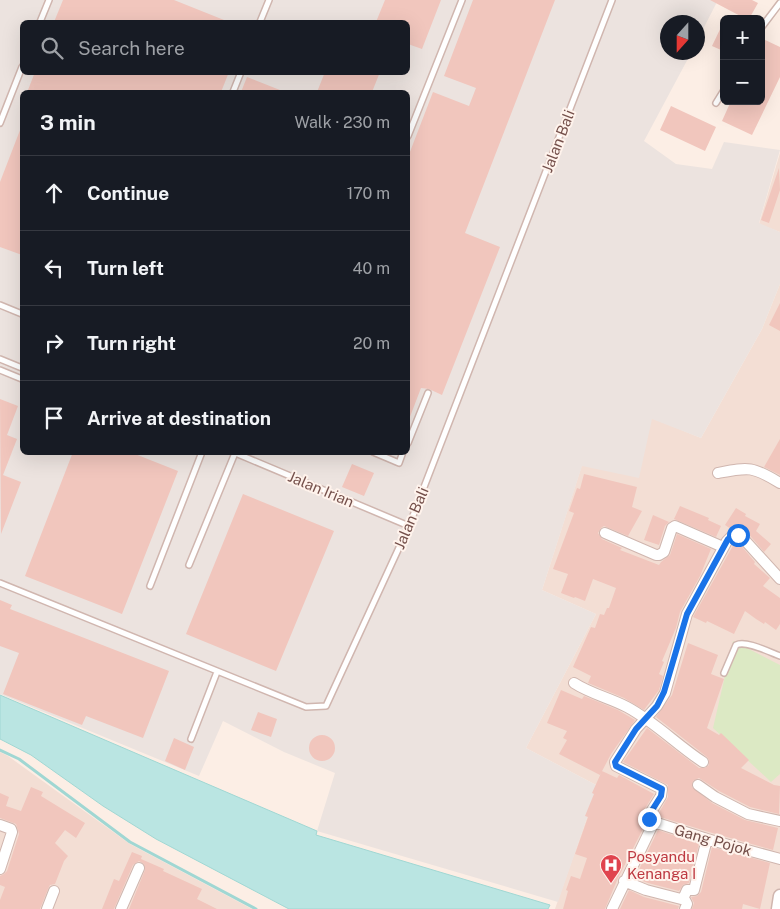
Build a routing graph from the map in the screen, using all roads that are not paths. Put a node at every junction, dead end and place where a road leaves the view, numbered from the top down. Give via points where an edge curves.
1 (49, 0) edge
2 (269, 0) edge
3 (462, 0) edge
4 (612, 0) edge
5 (780, 3) edge
6 (41, 20) edge
7 (261, 20) edge
8 (765, 23) edge
9 (20, 72) edge
10 (240, 75) edge
11 (234, 90) edge
12 (720, 96) edge
13 (716, 103) dead end
14 (0, 123) edge
15 (410, 131) edge
16 (0, 305) edge
17 (20, 313) edge
18 (0, 359) edge
19 (20, 367) edge
20 (0, 370) edge
21 (20, 378) edge
22 (428, 393) dead end
23 (410, 438) edge
24 (201, 455) edge
25 (233, 455) edge
26 (239, 455) edge
27 (380, 455) edge
28 (403, 455) edge
29 (718, 473) dead end
30 (780, 482) edge
31 (408, 526) junction
32 (605, 533) dead end
33 (723, 547) junction
34 (189, 565) dead end
35 (780, 579) edge
36 (0, 583) edge
37 (150, 586) dead end
38 (780, 656) edge
39 (217, 672) junction
40 (724, 673) dead end
41 (574, 683) dead end
42 (646, 719) junction
43 (191, 738) dead end
44 (703, 762) dead end
45 (698, 785) dead end
46 (780, 821) edge
47 (654, 822) junction
48 (0, 825) edge
49 (707, 839) junction
50 (780, 859) edge
51 (139, 868) dead end
52 (0, 869) edge
53 (624, 881) junction
54 (54, 891) dead end
55 (780, 896) edge
56 (684, 904) edge
57 (47, 909) edge
58 (121, 909) edge
59 (612, 909) edge
60 (778, 909) edge

1 - 6 lane
2 - 7 lane
3 - 15 lane
4 - 31 lane, Jalan Bali
5 - 8 lane
9 - 14 lane
10 - 11 lane
12 - 13 lane
16 - 17 lane
18 - 19 lane
20 - 21 lane
22 - 23 lane
24 - 37 lane
25 - 34 lane
26 - 31 lane, Jalan Irian
27 - 28 lane via 399,463
29 - 30 street via 742,468 756,470
31 - 39 lane, Jalan Bali via 326,706 306,707
32 - 33 street via 656,555 664,552 674,526
33 - 35 street via 733,535 741,536
33 - 42 street via 687,614 664,692
36 - 39 lane, Jalan Bali
38 - 40 lane via 739,643
39 - 43 lane
41 - 42 street
42 - 44 street
42 - 47 street via 615,762 616,766 662,789 649,815
45 - 46 street via 748,814
47 - 49 street, Gang Pojok
47 - 53 street, Gang Pojok
48 - 52 street via 12,832
49 - 50 street, Gang Pojok
49 - 56 street via 694,890 687,890
51 - 58 street
53 - 56 street
53 - 59 street, Gang Pojok
54 - 57 street
55 - 60 street

